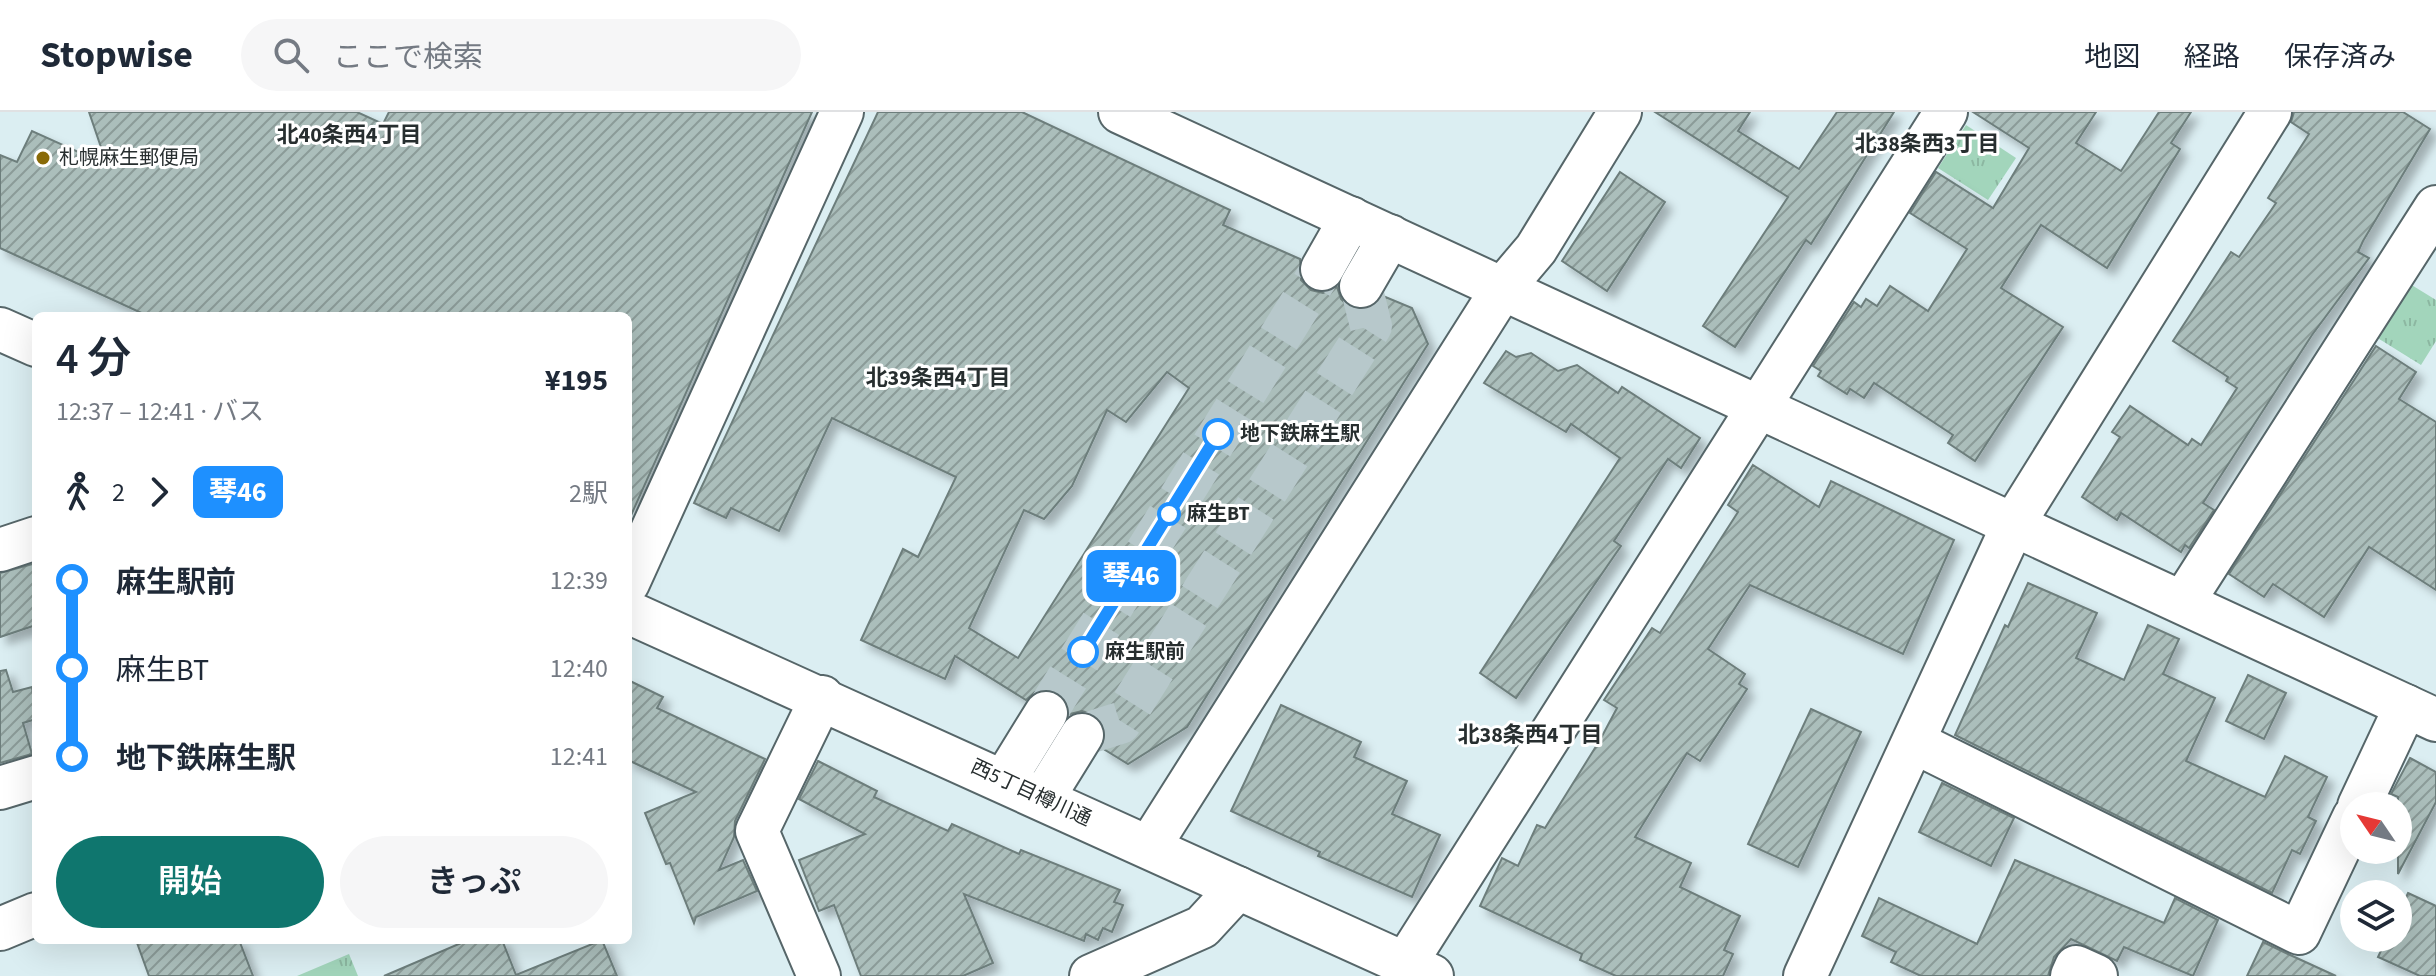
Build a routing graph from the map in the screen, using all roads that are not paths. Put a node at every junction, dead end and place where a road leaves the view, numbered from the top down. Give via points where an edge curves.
1 (842, 112) edge
2 (1120, 112) edge
3 (1620, 112) edge
4 (1946, 112) edge
5 (2270, 112) edge
6 (2436, 207) edge
7 (1351, 218) junction
8 (1390, 236) junction
9 (1322, 269) tunnel mouth
10 (1361, 286) tunnel mouth
11 (1503, 288) junction
12 (0, 329) edge
13 (32, 343) edge
14 (1759, 406) junction
15 (2014, 523) junction
16 (32, 539) edge
17 (0, 550) edge
18 (632, 574) edge
19 (2183, 602) junction
20 (632, 614) edge
21 (822, 697) junction
22 (1046, 713) tunnel mouth
23 (2421, 713) edge
24 (1082, 735) tunnel mouth
25 (1914, 742) junction
26 (32, 778) edge
27 (1004, 781) junction
28 (0, 788) edge
29 (2368, 792) edge
30 (1043, 798) junction
31 (1149, 847) junction
32 (2340, 847) edge
33 (1238, 888) junction
34 (32, 916) edge
35 (0, 929) edge
36 (1418, 970) edge
37 (819, 976) edge
38 (1091, 976) edge
39 (1805, 976) edge
40 (2072, 976) edge
41 (2096, 976) edge

1 - 18 street
2 - 7 street
3 - 11 street via 1536,249
4 - 14 street
5 - 15 street
6 - 19 street
7 - 8 street
7 - 9 street
8 - 10 street
8 - 11 street
11 - 14 street
11 - 31 street
12 - 13 street
14 - 15 street
14 - 36 street
15 - 19 street
15 - 25 street
16 - 17 street
19 - 23 street
20 - 21 street, 西5丁目樽川通
21 - 27 street, 西5丁目樽川通
21 - 37 street via 757,831
22 - 27 street
23 - 29 street
24 - 30 street
25 - 32 street via 2299,933
25 - 39 street
26 - 28 street
27 - 30 street, 西5丁目樽川通
30 - 31 street, 西5丁目樽川通
31 - 33 street, 西5丁目樽川通
33 - 36 street, 西5丁目樽川通
33 - 38 street via 1202,927
34 - 35 street
40 - 41 street via 2076,967

